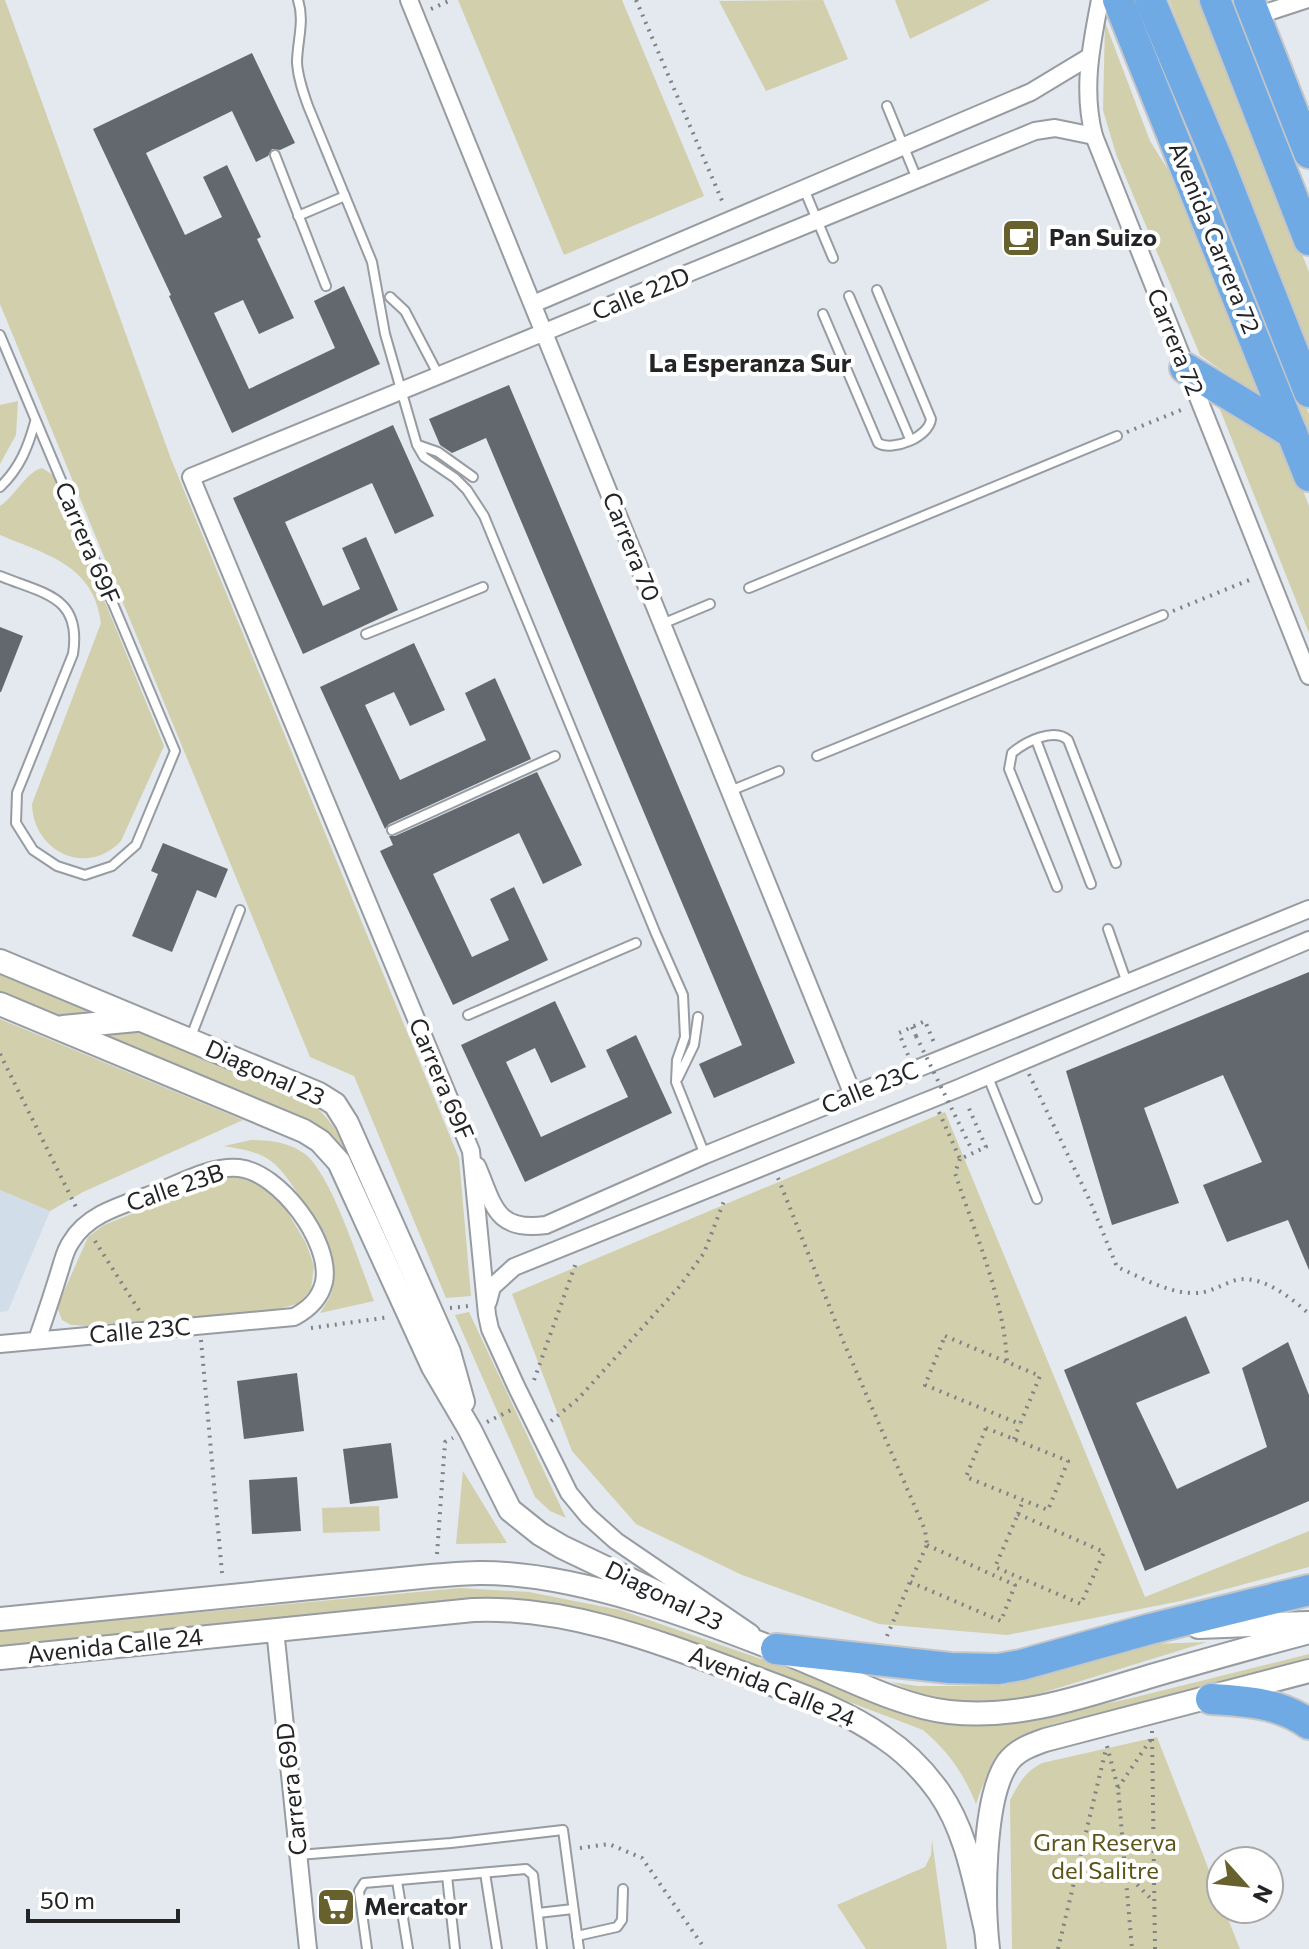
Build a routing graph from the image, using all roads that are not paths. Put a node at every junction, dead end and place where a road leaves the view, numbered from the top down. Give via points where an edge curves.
1 (298, 0) edge
2 (409, 0) edge
3 (1100, 0) edge
4 (1118, 0) edge
5 (1150, 0) edge
6 (1215, 0) edge
7 (1305, 0) edge
8 (1252, 8) edge
9 (1089, 57) junction
10 (1255, 100) junction
11 (887, 106) dead end
12 (1094, 136) junction
13 (903, 146) junction
14 (275, 155) dead end
15 (1309, 155) edge
16 (917, 180) junction
17 (804, 189) junction
18 (345, 196) junction
19 (298, 216) junction
20 (817, 221) junction
21 (1309, 240) edge
22 (833, 258) dead end
23 (326, 286) dead end
24 (877, 290) dead end
25 (849, 296) dead end
26 (390, 297) dead end
27 (533, 304) junction
28 (823, 314) dead end
29 (544, 333) junction
30 (0, 335) edge
31 (1185, 368) junction
32 (439, 376) junction
33 (402, 391) junction
34 (1309, 392) edge
35 (35, 420) junction
36 (1292, 433) junction
37 (1117, 436) road end
38 (910, 439) junction
39 (417, 445) junction
40 (1309, 476) edge
41 (191, 477) joint
42 (473, 477) dead end
43 (0, 487) edge
44 (0, 576) edge
45 (483, 587) dead end
46 (749, 588) dead end
47 (710, 604) dead end
48 (1163, 615) road end
49 (662, 624) junction
50 (366, 634) dead end
51 (1309, 676) edge
52 (1036, 740) junction
53 (555, 756) dead end
54 (817, 756) dead end
55 (779, 771) dead end
56 (730, 791) junction
57 (392, 830) dead end
58 (1116, 863) dead end
59 (1091, 884) dead end
60 (1057, 887) dead end
61 (1309, 909) edge
62 (240, 910) dead end
63 (1108, 929) dead end
64 (1309, 940) edge
65 (636, 943) dead end
66 (0, 961) edge
67 (1127, 983) junction
68 (0, 1004) edge
69 (468, 1015) dead end
70 (698, 1017) dead end
71 (142, 1020) junction
72 (59, 1027) junction
73 (189, 1040) junction
74 (987, 1076) junction
75 (676, 1082) junction
76 (853, 1095) junction
77 (471, 1151) junction
78 (705, 1155) junction
79 (1037, 1199) dead end
80 (487, 1303) junction
81 (420, 1313) junction
82 (281, 1320) joint
83 (37, 1340) junction
84 (0, 1344) edge
85 (1309, 1590) edge
86 (0, 1619) edge
87 (1309, 1623) edge
88 (275, 1629) junction
89 (1150, 1629) junction
90 (1309, 1632) edge
91 (776, 1649) junction
92 (0, 1658) edge
93 (1309, 1671) edge
94 (1211, 1699) junction
95 (1309, 1724) edge
96 (298, 1855) junction
97 (485, 1873) junction
98 (447, 1876) junction
99 (397, 1881) junction
100 (623, 1889) dead end
101 (573, 1909) junction
102 (538, 1913) junction
103 (577, 1936) junction
104 (987, 1940) edge
105 (308, 1949) edge
106 (367, 1949) edge
107 (408, 1949) edge
108 (455, 1949) edge
109 (497, 1949) edge
110 (542, 1949) edge
111 (579, 1949) edge

1 - 18 lane via 301,84
2 - 27 street, Carrera 70
3 - 9 street, Carrera 72
4 - 36 highway, Avenida Carrera 72
5 - 34 highway, Avenida Carrera 72
6 - 10 highway
7 - 8 street
8 - 15 highway
9 - 12 street, Carrera 72 via 1087,94
9 - 13 street, Calle 22D via 1031,92
10 - 15 highway
10 - 21 highway
11 - 13 lane
12 - 16 street, Calle 22D via 1055,128 1035,131
12 - 31 street, Carrera 72
13 - 16 lane
13 - 17 street, Calle 22D
14 - 19 lane
16 - 20 street, Calle 22D
17 - 20 lane
17 - 27 street, Calle 22D
18 - 19 lane
18 - 33 lane via 372,262
19 - 23 lane
20 - 22 lane
20 - 29 street, Calle 22D
24 - 38 lane via 931,419 924,434
25 - 38 lane
26 - 32 lane via 405,311
27 - 29 street, Carrera 70
28 - 38 lane via 878,443 888,447
29 - 32 street, Calle 22D
29 - 49 street, Carrera 70
30 - 35 lane, Carrera 69F
31 - 36 highway
31 - 51 street, Carrera 72
32 - 33 street, Calle 22D
33 - 39 lane
33 - 41 street, Calle 22D
35 - 43 lane via 27,451
35 - 44 lane, Carrera 69F via 175,751 136,845 112,866 85,875 57,866 33,850 16,823 17,793 76,635 73,618 54,598
36 - 40 highway, Avenida Carrera 72
37 - 46 lane
39 - 42 lane via 438,452
39 - 75 lane via 424,457 467,490 484,516 682,991 685,1037
41 - 77 street, Carrera 69F
45 - 50 lane
47 - 49 lane
48 - 54 lane
49 - 56 street, Carrera 70
52 - 58 lane via 1054,733 1068,740
52 - 59 lane
52 - 60 lane via 1012,753 1009,769
53 - 57 lane
55 - 56 lane
56 - 76 street, Carrera 70
61 - 67 street, Calle 23C
62 - 73 lane
63 - 67 lane
64 - 74 street, Calle 23C
65 - 69 lane
66 - 71 main road, Diagonal 23
67 - 76 street, Calle 23C
68 - 72 main road, Diagonal 23
70 - 75 lane via 694,1045
71 - 72 main road
71 - 73 main road, Diagonal 23
72 - 81 main road, Diagonal 23 via 320,1141 339,1162
73 - 81 main road, Diagonal 23 via 335,1104
74 - 79 lane
74 - 80 street, Calle 23C via 507,1272 492,1287
75 - 78 lane
76 - 78 street, Calle 23C
77 - 78 street, Calle 23C via 498,1214 528,1227 546,1225
77 - 80 street, Carrera 69F
80 - 91 street, Carrera 69F via 490,1329 525,1403 569,1493 588,1516 616,1541
81 - 91 main road, Diagonal 23 via 449,1352 470,1430 510,1510 540,1534
82 - 83 street, Calle 23C
82 - 83 street, Calle 23B via 314,1303 325,1279 323,1264 302,1214 286,1193 243,1168 222,1167 85,1224 69,1243
83 - 84 street, Calle 23C
85 - 89 highway
86 - 91 main road, Avenida Calle 24 via 481,1573 624,1597
87 - 89 main road
88 - 92 main road, Avenida Calle 24
88 - 96 street, Carrera 69D
88 - 104 main road, Avenida Calle 24 via 459,1611 526,1610 656,1641 837,1711 895,1746 939,1792 966,1849
89 - 91 highway via 998,1669
90 - 91 main road, Avenida Calle 24 via 1065,1702 978,1714 920,1706
93 - 94 main road, Avenida Calle 24
94 - 95 highway via 1270,1705
94 - 104 main road, Avenida Calle 24 via 1045,1740 1009,1761 992,1798 988,1830
96 - 101 lane via 563,1830
96 - 105 street, Carrera 69D
97 - 98 lane
97 - 102 lane via 526,1869 533,1875
97 - 109 lane
98 - 99 lane
98 - 108 lane
99 - 106 lane via 364,1883 359,1891
99 - 107 lane
100 - 103 lane via 617,1927
101 - 102 lane
101 - 103 lane
102 - 110 lane
103 - 111 lane

